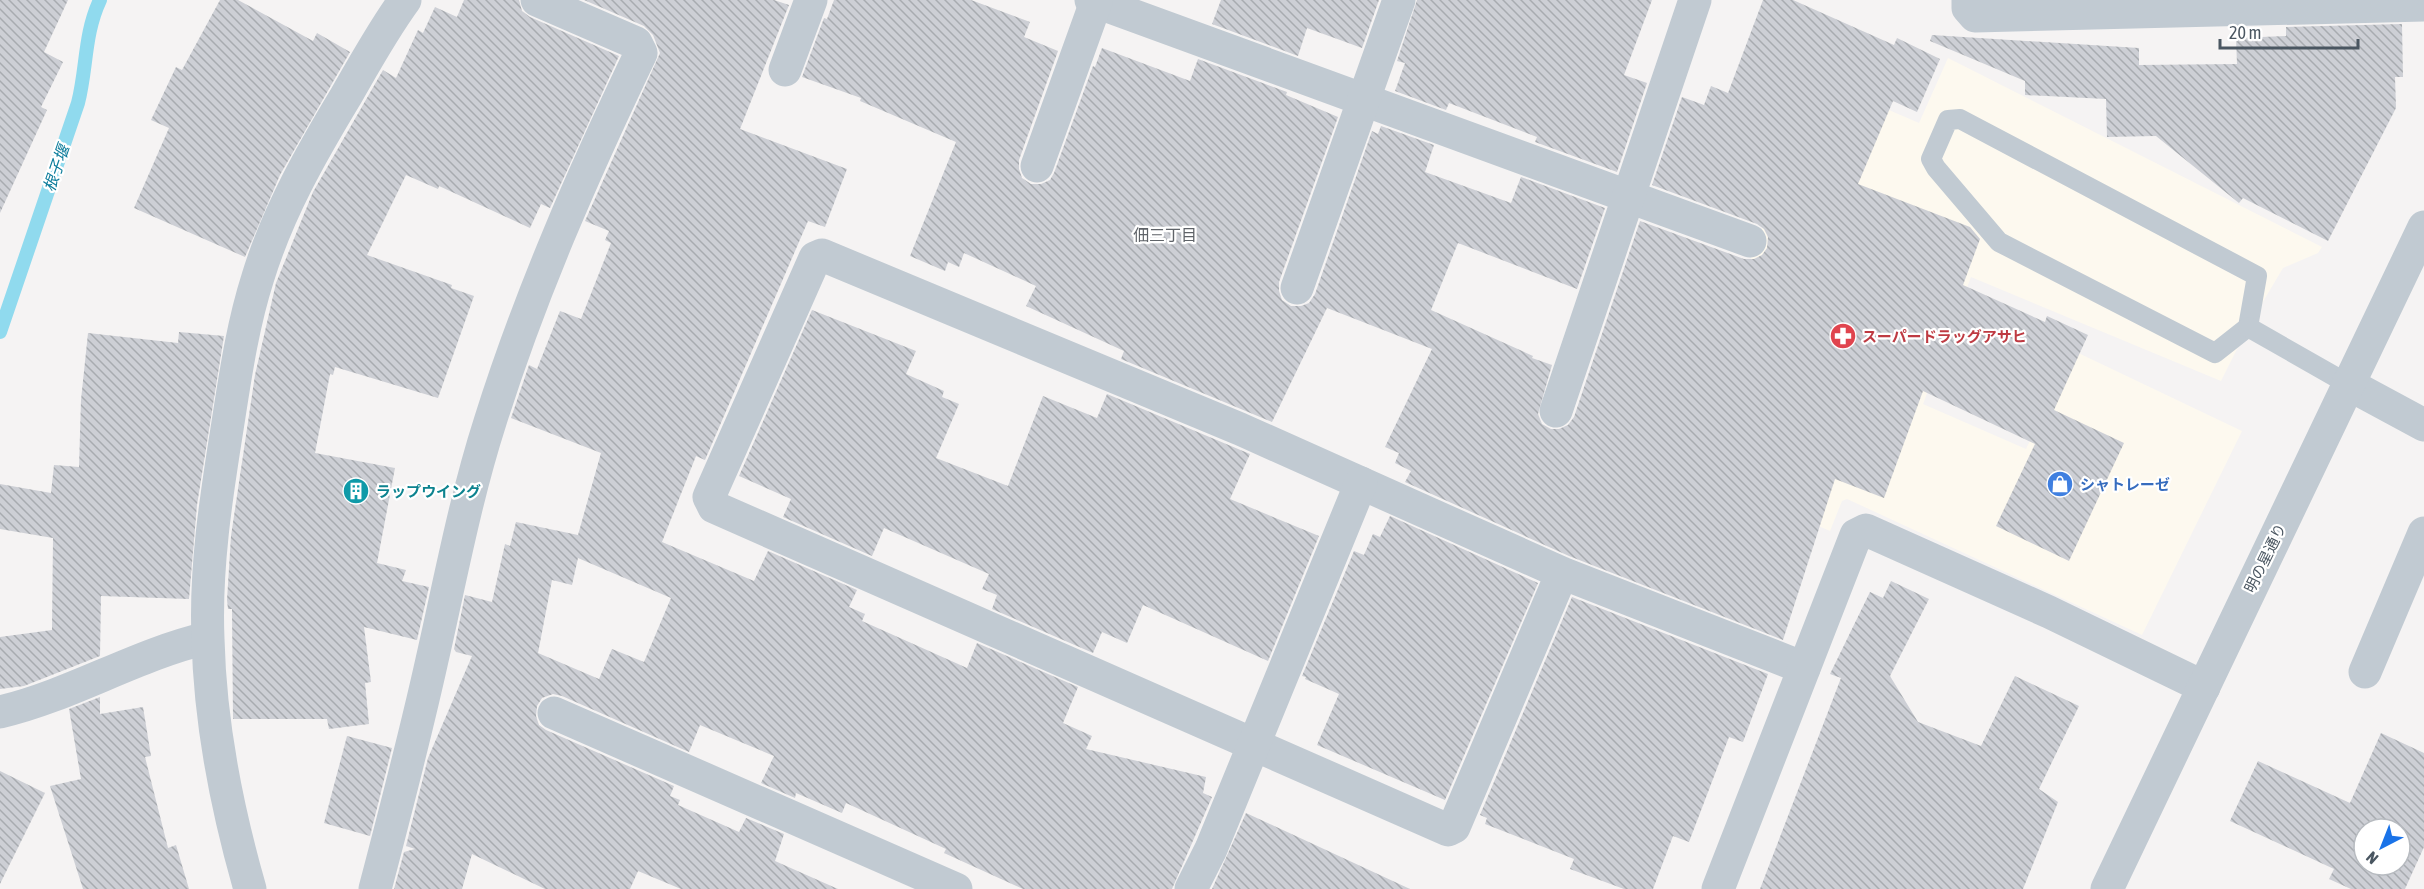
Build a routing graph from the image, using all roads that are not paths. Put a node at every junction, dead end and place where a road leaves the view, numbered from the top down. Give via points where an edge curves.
1 (405, 0) edge
2 (537, 0) edge
3 (811, 0) edge
4 (1399, 0) edge
5 (1695, 0) edge
6 (1968, 0) edge
7 (1094, 1) edge
8 (2424, 5) edge
9 (785, 70) dead end
10 (1363, 98) junction
11 (1037, 166) dead end
12 (1629, 196) junction
13 (2424, 227) edge
14 (1750, 241) dead end
15 (1297, 288) dead end
16 (2248, 327) junction
17 (2348, 384) junction
18 (1556, 411) dead end
19 (2424, 425) edge
20 (1361, 483) junction
21 (2424, 533) edge
22 (1562, 573) junction
23 (207, 638) junction
24 (1804, 668) junction
25 (2365, 672) dead end
26 (2204, 687) junction
27 (0, 712) edge
28 (554, 713) dead end
29 (1253, 746) junction
30 (250, 889) edge
31 (375, 889) edge
32 (956, 889) edge
33 (1191, 889) edge
34 (1718, 889) edge
35 (2107, 889) edge

1 - 23 street via 302,171 258,277 242,334 220,471 210,560
2 - 31 street via 636,43 641,53 568,208 489,424
3 - 9 street
4 - 10 street
5 - 12 street
6 - 8 street via 1968,8 1976,16
7 - 10 street
7 - 11 street
10 - 12 street
10 - 15 street
12 - 14 street
12 - 18 street
13 - 17 street, 明の星通り
16 - 16 lane via 2215,352 1999,242 1931,159 1948,120 1960,119 2257,276
16 - 17 lane
17 - 19 street
17 - 26 street, 明の星通り
20 - 22 street
20 - 29 street
20 - 29 street via 822,255 815,258 709,497 714,507
21 - 25 street
22 - 24 street
22 - 29 street via 1454,827 1448,830
23 - 27 street via 139,658 32,704
23 - 30 street via 222,771
24 - 26 street via 1856,535 1866,530
24 - 34 street
26 - 35 street, 明の星通り
28 - 32 street
29 - 33 street

